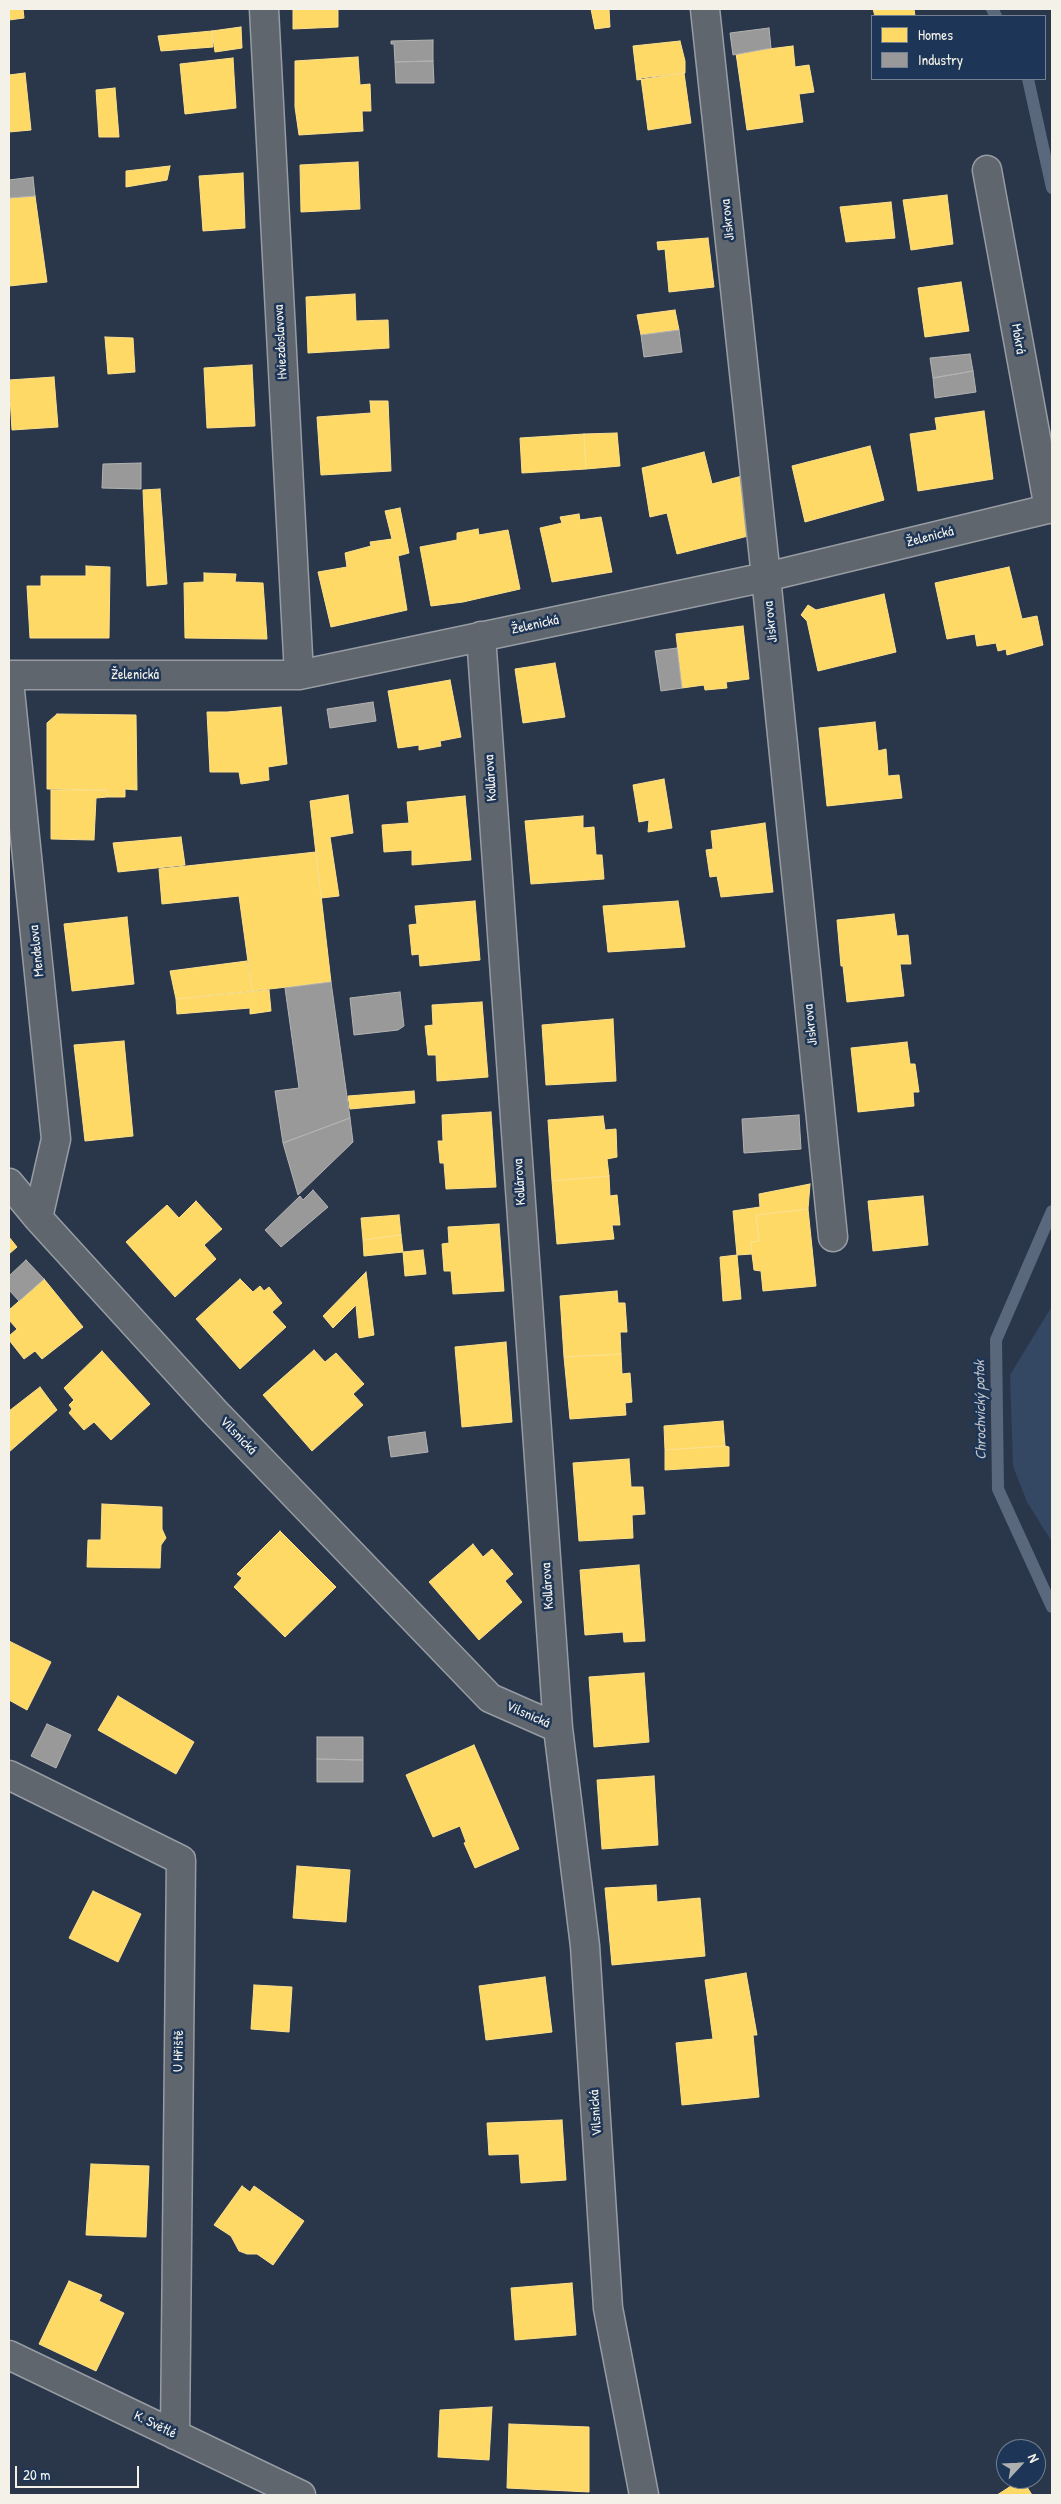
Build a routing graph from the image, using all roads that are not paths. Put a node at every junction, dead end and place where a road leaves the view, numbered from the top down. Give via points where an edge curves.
1 (264, 9) edge
2 (705, 9) edge
3 (987, 170) dead end
4 (1051, 508) edge
5 (766, 577) junction
6 (481, 636) junction
7 (299, 674) junction
8 (9, 675) edge
9 (9, 681) edge
10 (9, 1183) edge
11 (38, 1218) junction
12 (833, 1237) dead end
13 (558, 1728) junction
14 (9, 1774) edge
15 (9, 2355) edge
16 (175, 2435) junction
17 (301, 2495) edge
18 (644, 2495) edge

1 - 7 street, Hviezdoslavova
2 - 5 street, Jiskrova
3 - 4 street, Mokrá
4 - 5 street, Želenická
5 - 6 street, Želenická
5 - 12 street, Jiskrova
6 - 7 street, Želenická
6 - 13 street, Kollárova
7 - 8 street, Želenická
9 - 11 street, Mendelova via 56,1139
10 - 11 street, Vilsnická
11 - 13 street, Vilsnická via 214,1411 490,1698
13 - 18 street, Vilsnická via 585,1946 608,2308
14 - 16 street, U Hřiště via 181,1860
15 - 16 street, K. Světlé
16 - 17 street, K. Světlé

